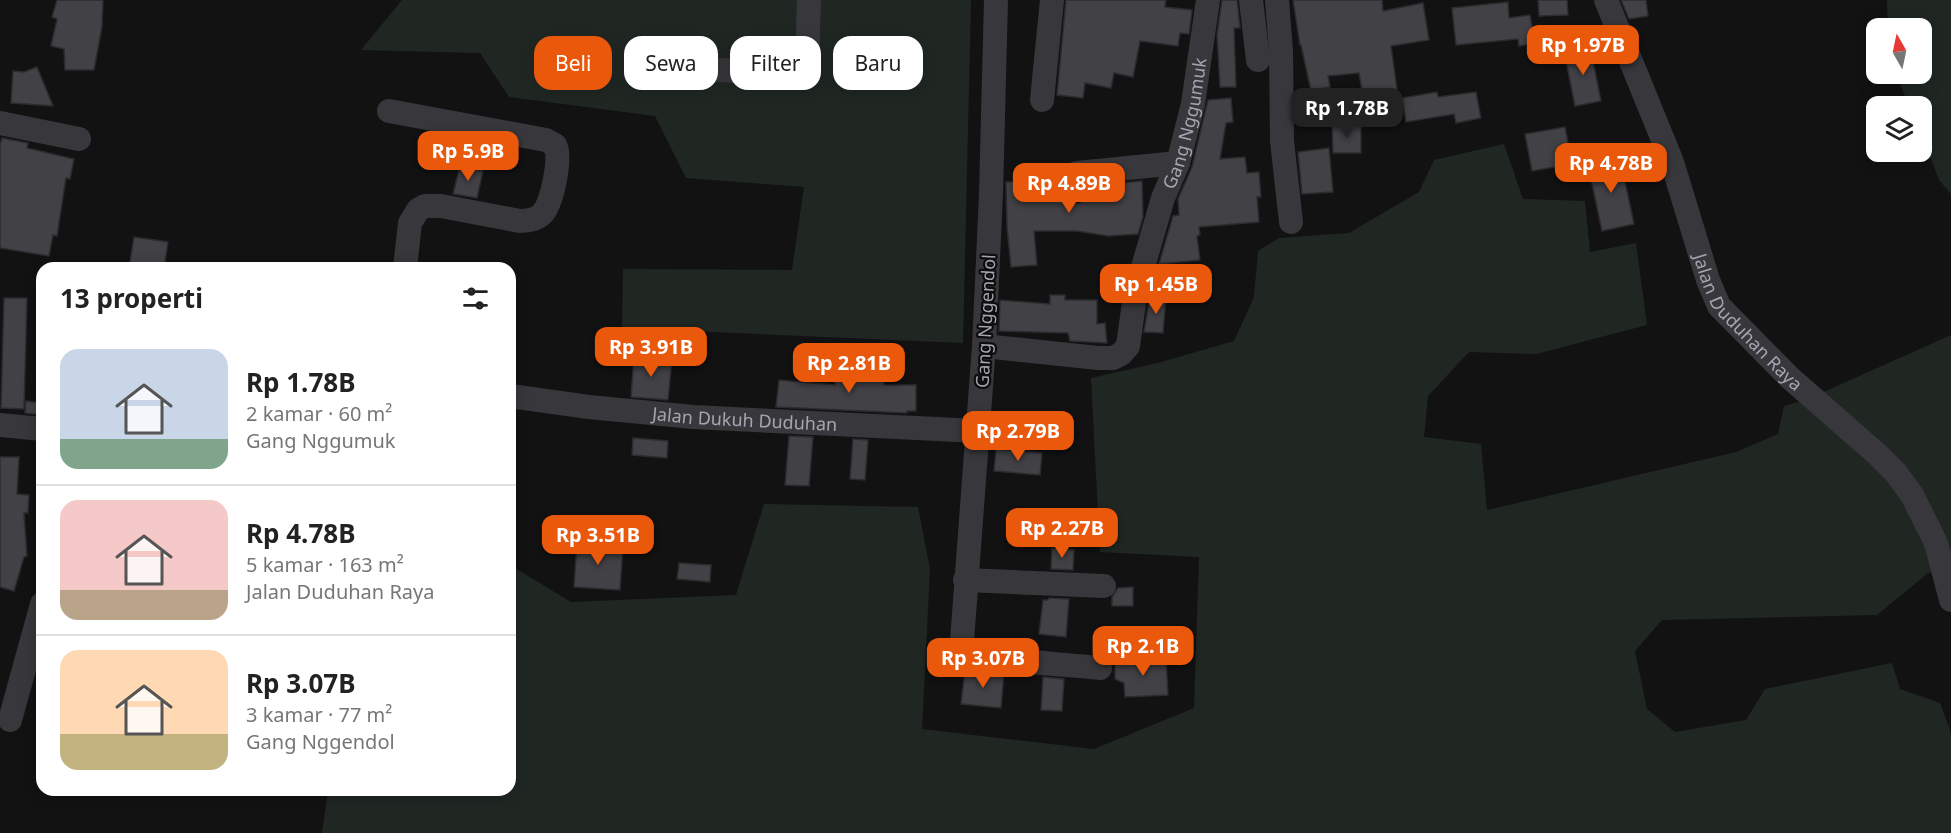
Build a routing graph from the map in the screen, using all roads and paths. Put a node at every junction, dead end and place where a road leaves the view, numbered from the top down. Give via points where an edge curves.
1 (809, 0) edge
2 (996, 0) edge
3 (1052, 0) edge
4 (1208, 0) edge
5 (1251, 0) edge
6 (1277, 0) edge
7 (1606, 0) edge
8 (1257, 60) dead end
9 (718, 70) edge
10 (1042, 100) dead end
11 (389, 111) dead end
12 (0, 123) edge
13 (79, 139) dead end
14 (1178, 163) junction
15 (1073, 190) dead end
16 (1291, 222) dead end
17 (406, 262) edge
18 (984, 346) junction
19 (516, 397) edge
20 (0, 425) edge
21 (36, 428) edge
22 (978, 431) junction
23 (965, 580) junction
24 (1104, 586) dead end
25 (1950, 593) edge
26 (36, 626) edge
27 (1100, 668) dead end
28 (10, 720) dead end

1 - 9 street via 807,64 795,73
2 - 18 street, Gang Nggendol
3 - 10 street
4 - 14 street, Gang Nggumuk via 1192,104
5 - 8 street
6 - 16 street via 1282,141
7 - 25 street, Jalan Duduhan Raya via 1672,162 1719,306 1789,377 1896,473 1936,543
11 - 17 street via 546,140 555,145 558,153 544,213 530,221 520,221 425,206 410,223
12 - 13 street
14 - 15 street via 1077,173
14 - 18 street, Gang Nggumuk via 1163,198 1138,284 1128,346 1121,354 1098,358
18 - 22 street, Gang Nggendol
19 - 22 street, Jalan Dukuh Duduhan via 693,417
20 - 21 street
22 - 23 street, Gang Nggendol
23 - 24 street
23 - 27 street, Gang Nggendol via 962,641 968,650
26 - 28 street

